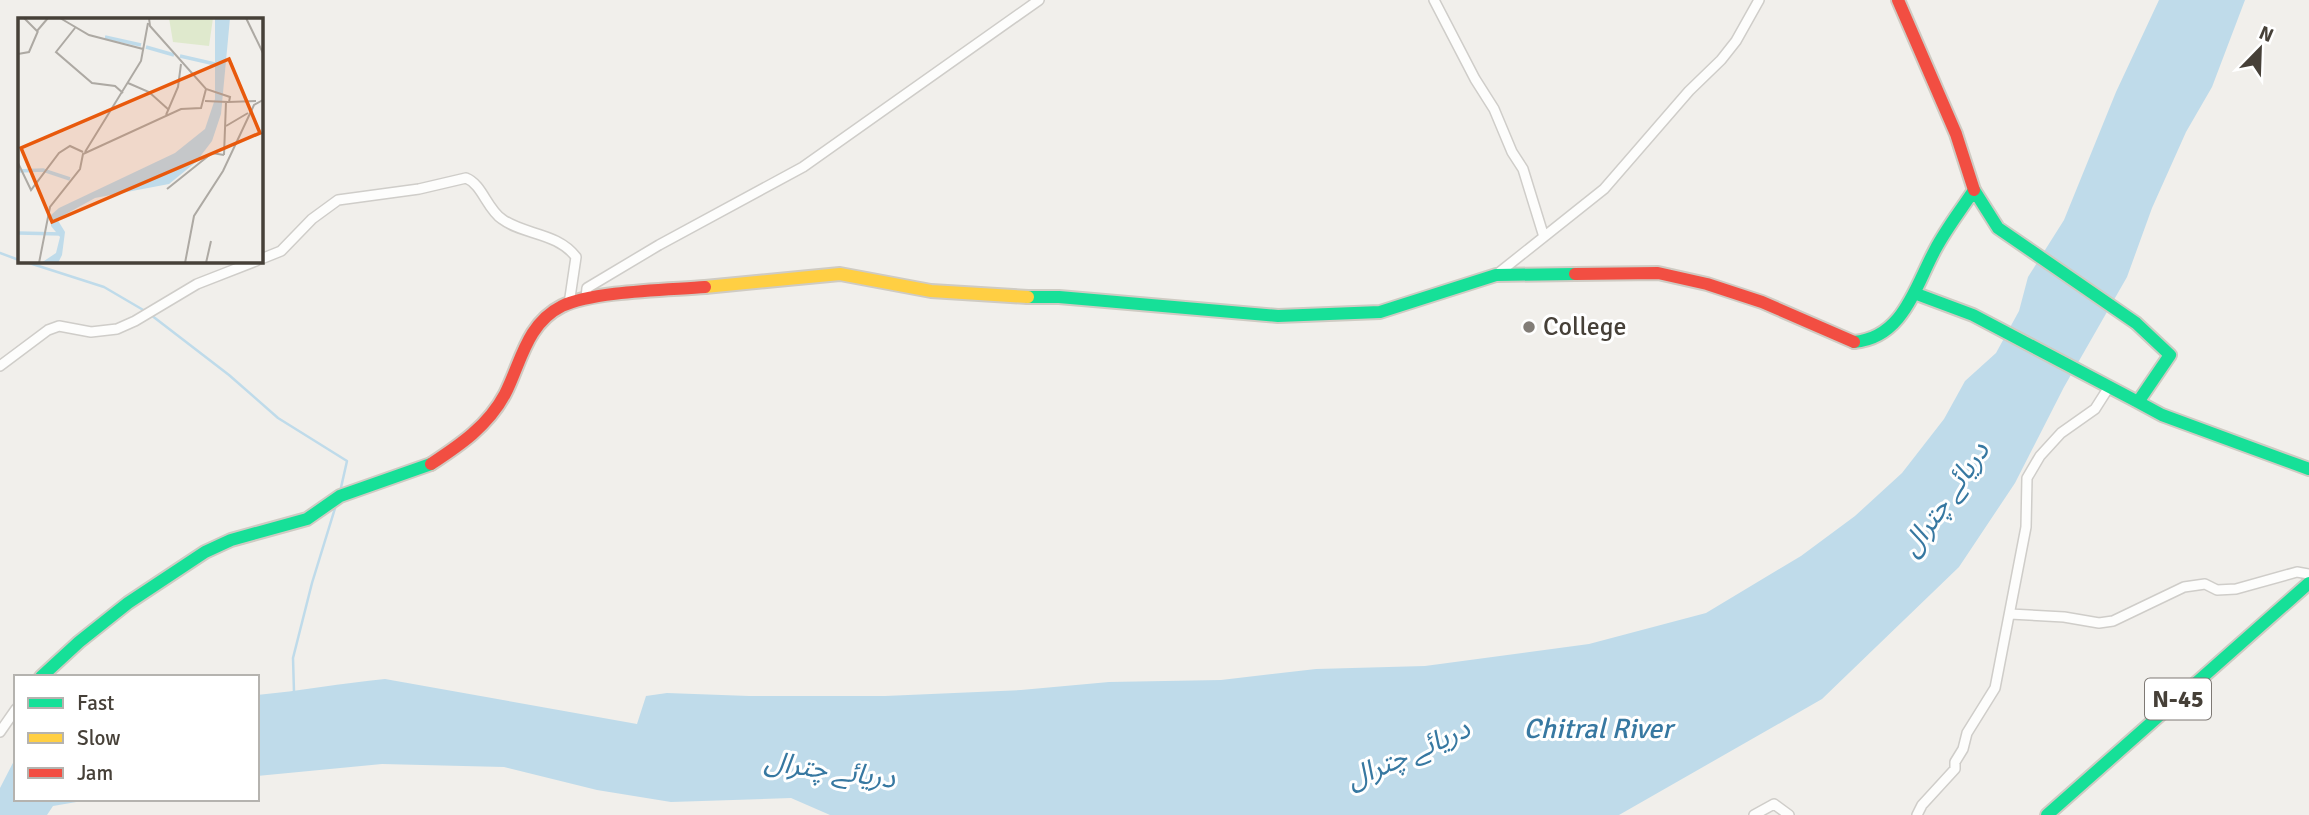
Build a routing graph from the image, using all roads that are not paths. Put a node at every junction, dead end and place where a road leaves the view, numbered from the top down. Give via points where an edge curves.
1 (1039, 0) edge
2 (1434, 0) edge
3 (1759, 0) edge
4 (1898, 0) edge
5 (1974, 190) junction
6 (1544, 237) junction
7 (262, 259) edge
8 (254, 262) edge
9 (1496, 275) junction
10 (1914, 293) junction
11 (586, 298) junction
12 (569, 304) junction
13 (0, 366) edge
14 (2109, 387) junction
15 (2138, 402) junction
16 (2309, 469) edge
17 (2309, 574) edge
18 (2309, 583) edge
19 (2010, 614) junction
20 (43, 675) edge
21 (14, 712) edge
22 (0, 732) edge
23 (1754, 815) edge
24 (1789, 815) edge
25 (1917, 815) edge
26 (2047, 815) edge

1 - 11 street via 803,167 587,288
2 - 6 street via 1523,169
3 - 6 street via 1721,60 1604,189
4 - 5 main road via 1956,134
5 - 10 main road via 1936,248
5 - 15 main road via 1998,228 2136,323 2170,355
6 - 9 street
7 - 12 street via 281,250 338,200 466,178 499,218 571,250 576,257
8 - 13 street via 197,284 117,329 90,332 60,326 48,330
9 - 10 main road via 1658,272 1762,302 1854,342 1873,340 1905,312
9 - 11 main road via 1380,312 1278,316 931,292 840,274
10 - 14 main road via 1973,316
11 - 12 main road
12 - 20 main road via 536,327 504,396 474,435 428,466 340,496 307,519 205,552 128,603
14 - 15 main road
14 - 19 street via 2095,409 2061,433 2040,456 2027,478 2025,527
15 - 16 main road
17 - 19 street via 2297,572 2236,589 2217,590 2205,584 2184,587 2113,621 2099,623
18 - 26 main road, N-45
19 - 25 street via 1995,688 1967,733 1955,769
21 - 22 street
23 - 24 street via 1774,804

